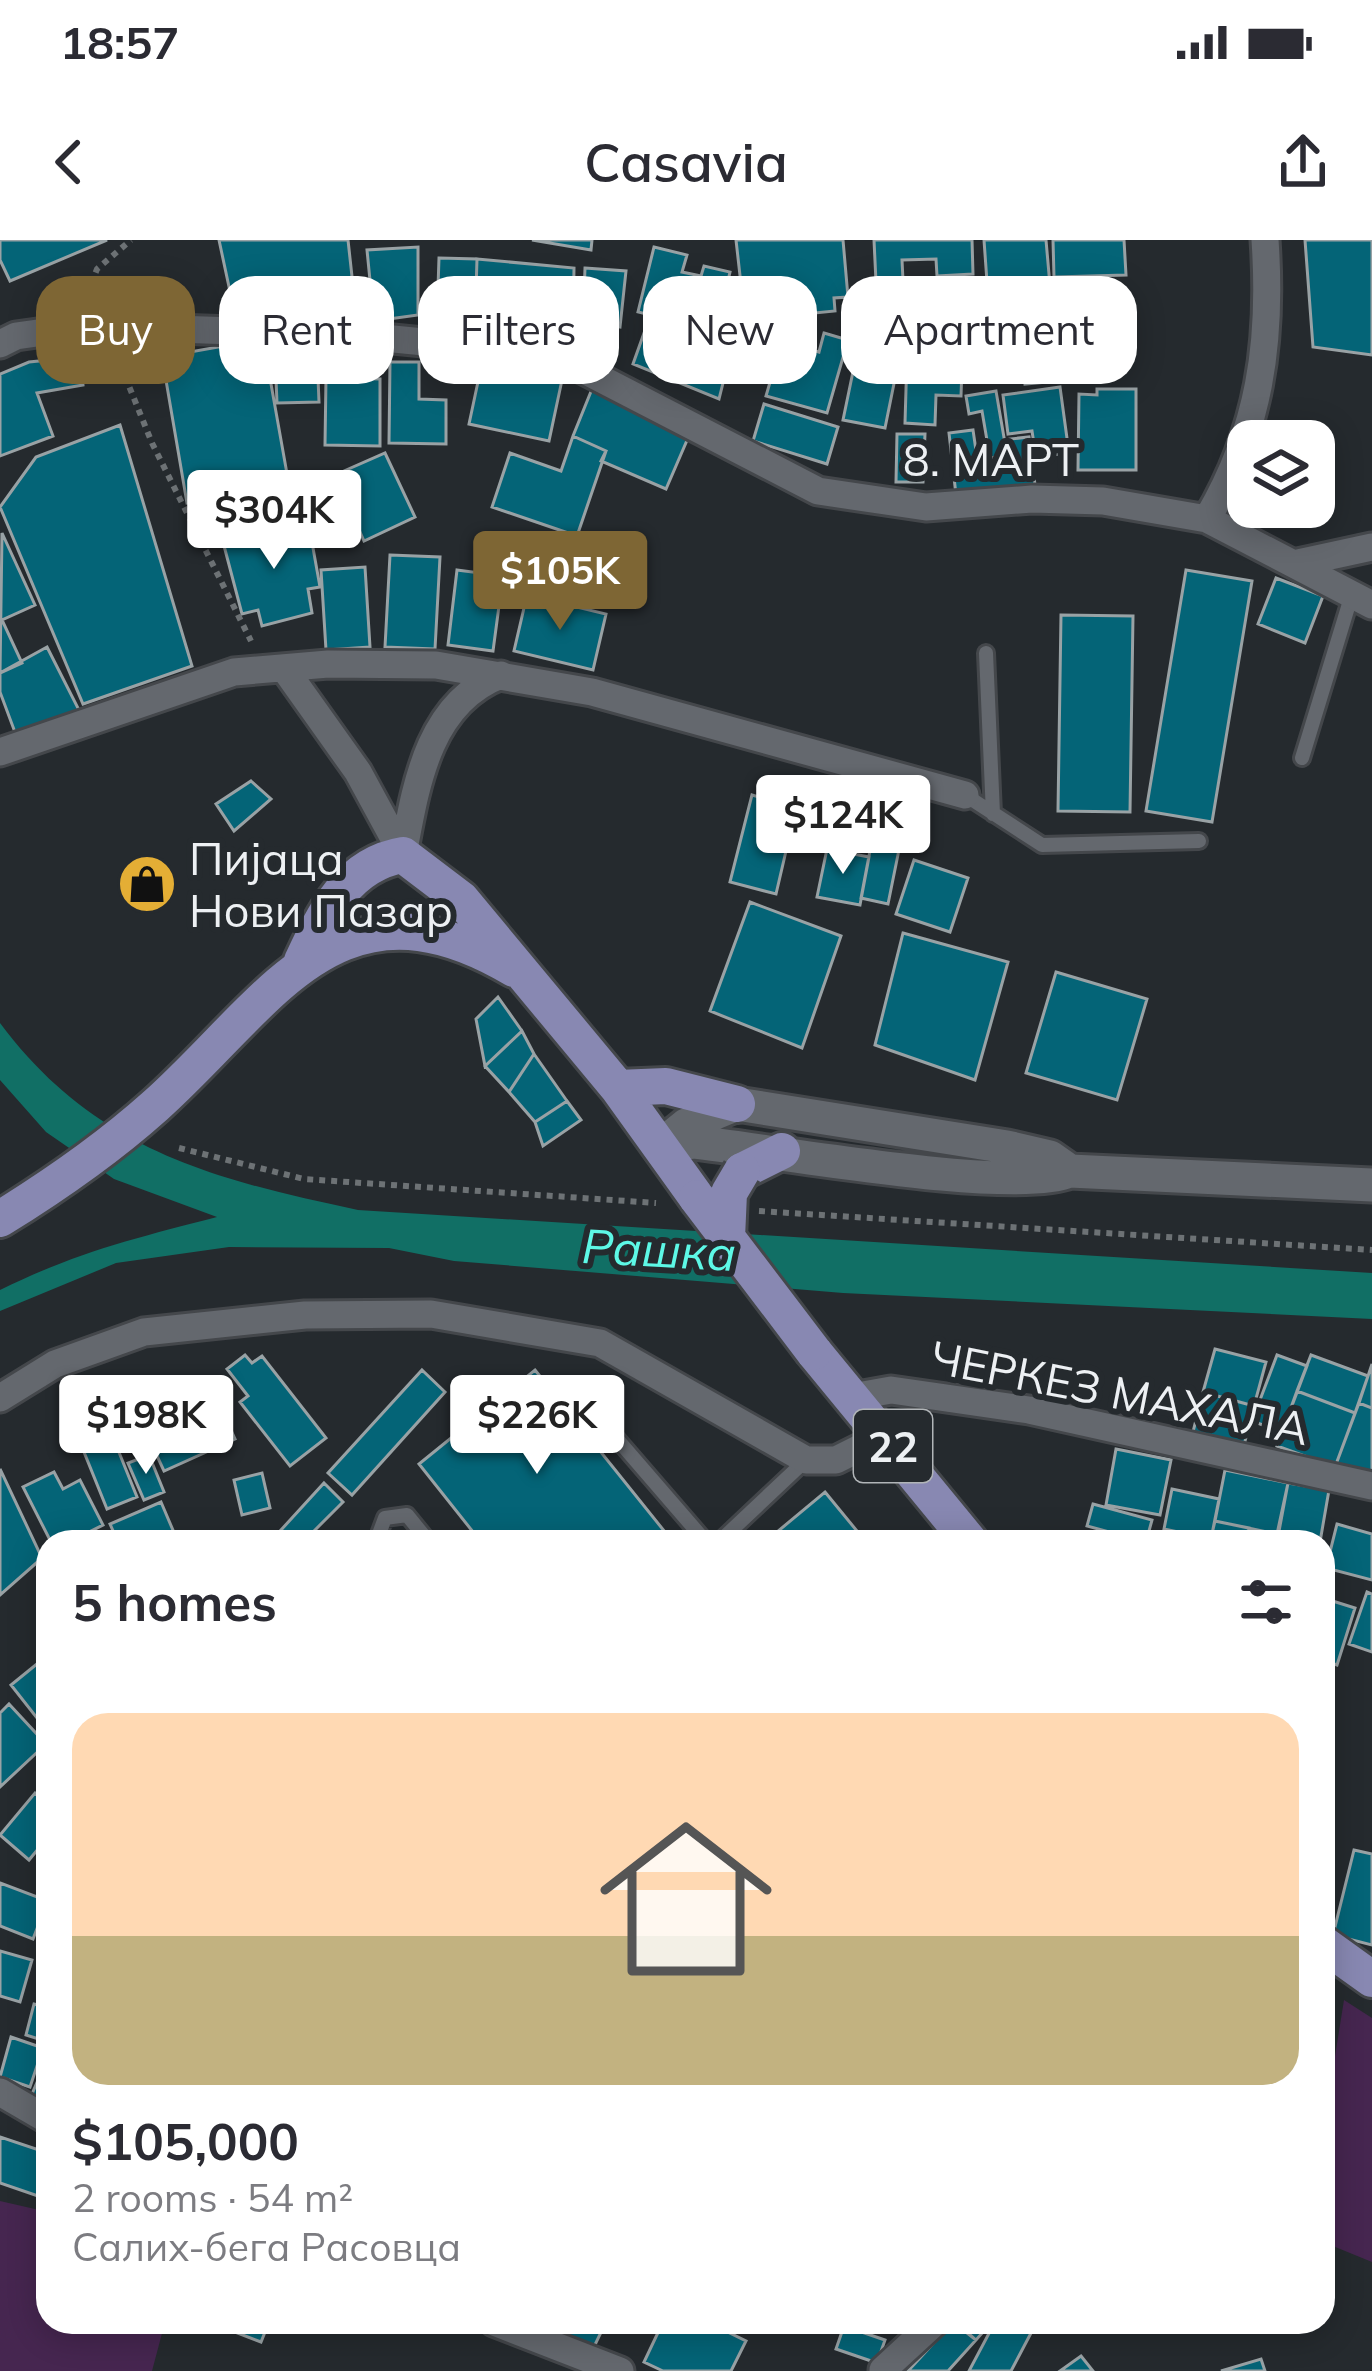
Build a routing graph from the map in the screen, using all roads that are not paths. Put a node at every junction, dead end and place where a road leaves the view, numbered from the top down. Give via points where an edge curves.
1 (1265, 240) edge
2 (0, 344) edge
3 (1207, 519) junction
4 (1372, 548) edge
5 (1298, 563) junction
6 (1362, 599) edge
7 (986, 653) dead end
8 (273, 669) junction
9 (501, 675) junction
10 (0, 752) edge
11 (1302, 758) dead end
12 (964, 795) joint
13 (993, 814) junction
14 (1199, 841) dead end
15 (403, 856) junction
16 (302, 961) junction
17 (514, 969) junction
18 (618, 1088) junction
19 (736, 1104) junction
20 (660, 1146) junction
21 (782, 1151) junction
22 (1070, 1171) junction
23 (1372, 1185) edge
24 (0, 1220) edge
25 (727, 1238) junction
26 (852, 1397) junction
27 (0, 1398) edge
28 (592, 1409) dead end
29 (884, 1436) junction
30 (806, 1460) junction
31 (1372, 1486) edge
32 (380, 1530) edge
33 (419, 1530) edge
34 (696, 1530) edge
35 (732, 1530) edge
36 (960, 1530) edge
37 (1335, 1953) edge
38 (1372, 1979) edge
39 (0, 2092) edge
40 (36, 2113) edge
41 (525, 2334) edge
42 (921, 2334) edge
43 (883, 2370) edge
44 (620, 2371) edge

1 - 3 street via 1268,340 1256,416
2 - 3 street, 8. МАРТ via 106,327 352,335 555,355 818,490 926,507 1103,501
3 - 5 street, 8. МАРТ
4 - 5 street
5 - 6 street, 8. МАРТ
6 - 11 lane, 8. МАРТ
7 - 13 lane
8 - 9 street via 381,663
8 - 10 street via 212,678
8 - 15 street via 358,772
9 - 12 street via 592,692
9 - 15 street via 471,687 430,744
12 - 13 lane
13 - 14 lane via 1042,845
15 - 16 main road, 22 via 353,878
15 - 17 main road, 22 via 449,887
16 - 17 main road, 22 via 355,938 405,932 457,941
16 - 24 main road, 22 via 153,1108
17 - 18 main road, 22
18 - 19 main road via 666,1086
18 - 20 main road, 22
19 - 20 street
19 - 22 street via 1007,1147
20 - 21 street
20 - 25 main road, 22, bridge via 679,1201
21 - 22 street via 997,1176 1051,1179
21 - 25 main road, bridge via 742,1171 729,1193
22 - 23 street
25 - 26 main road, 22, bridge
26 - 29 main road, 22
26 - 31 street, ЧЕРКЕЗ МАХАЛА via 891,1390 1029,1410
27 - 30 street via 55,1364 144,1332 305,1315 431,1314 600,1343
28 - 34 lane
29 - 30 street via 836,1460
29 - 36 main road, 22
30 - 35 lane
32 - 33 lane via 396,1515
37 - 38 main road
39 - 40 street
41 - 44 street
42 - 43 street

